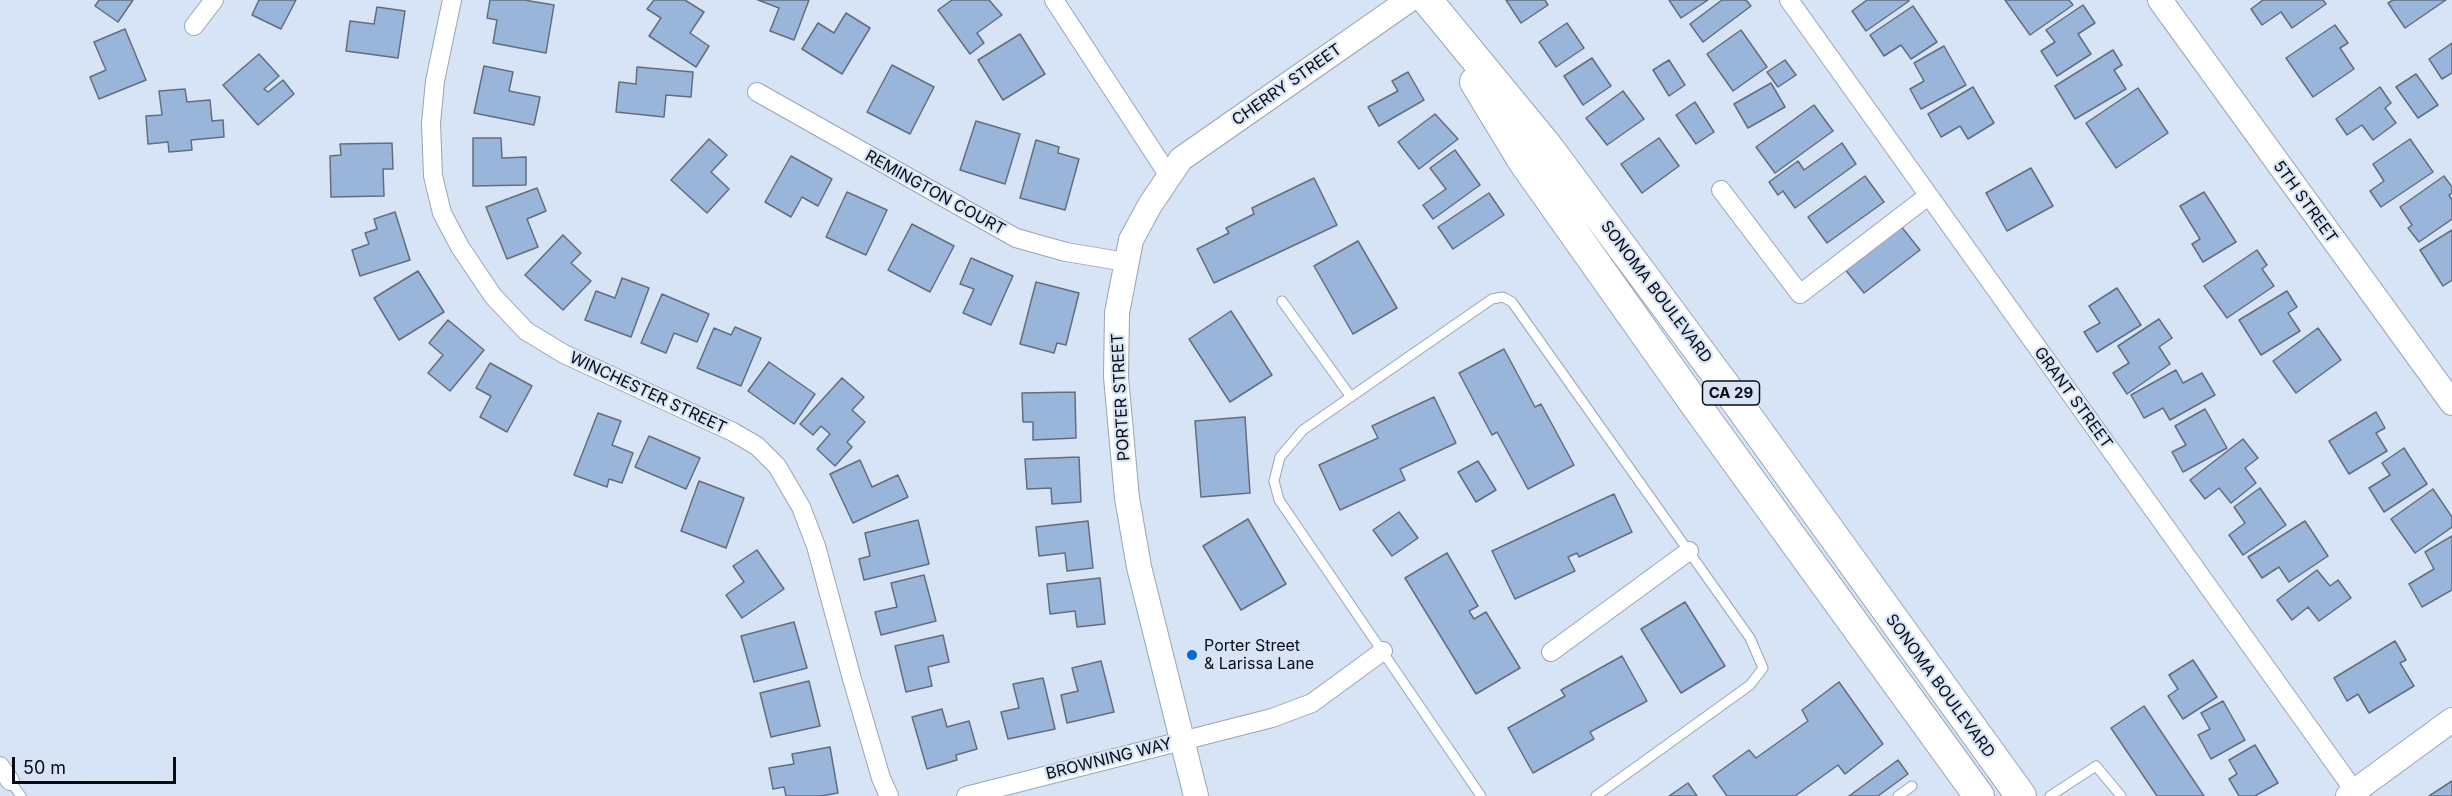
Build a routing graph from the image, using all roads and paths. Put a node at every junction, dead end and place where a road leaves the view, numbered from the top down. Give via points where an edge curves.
1 (214, 0) edge
2 (452, 0) edge
3 (1054, 0) edge
4 (1409, 0) edge
5 (1426, 0) edge
6 (1789, 0) edge
7 (2160, 0) edge
8 (194, 26) dead end
9 (757, 92) dead end
10 (1169, 176) junction
11 (1722, 190) dead end
12 (1928, 196) junction
13 (1126, 262) junction
14 (1282, 301) dead end
15 (1351, 397) junction
16 (2452, 403) edge
17 (1689, 551) junction
18 (1383, 651) junction
19 (1551, 652) dead end
20 (2452, 720) edge
21 (1182, 741) junction
22 (5, 773) edge
23 (1912, 786) dead end
24 (2353, 795) edge
25 (21, 796) edge
26 (889, 796) edge
27 (966, 796) edge
28 (1196, 796) edge
29 (1481, 796) edge
30 (1596, 796) edge
31 (1898, 796) edge
32 (1979, 796) edge
33 (2021, 796) edge
34 (2050, 796) edge
35 (2121, 796) edge

1 - 8 street
2 - 26 street, WINCHESTER STREET via 435,81 431,123 433,176 442,213 460,247 493,296 526,331 564,354 733,432 757,446 777,466 801,507 816,546
3 - 10 street
4 - 10 street, CHERRY STREET via 1181,159
5 - 32 main road, SONOMA BOULEVARD / CA 29 via 1523,161
5 - 33 main road, SONOMA BOULEVARD / CA 29 via 1554,155 1724,383
6 - 12 street, GRANT STREET
7 - 16 street, 5TH STREET
9 - 13 street, REMINGTON COURT via 1016,238 1066,252
10 - 13 street, PORTER STREET via 1131,240
11 - 12 street via 1800,294
12 - 24 street, GRANT STREET
13 - 21 street, PORTER STREET via 1117,313 1116,377 1127,498 1139,567
14 - 15 lane
15 - 17 lane via 1492,299 1503,297 1512,302
15 - 18 lane via 1303,430 1280,457 1274,481 1279,500
17 - 19 street
17 - 30 lane via 1750,638 1763,668 1750,685
18 - 21 street, BROWNING WAY via 1312,703 1272,718
18 - 29 lane
20 - 24 street
21 - 27 street, BROWNING WAY
21 - 28 street, PORTER STREET
22 - 25 lane
23 - 31 lane
34 - 35 lane via 2096,766

